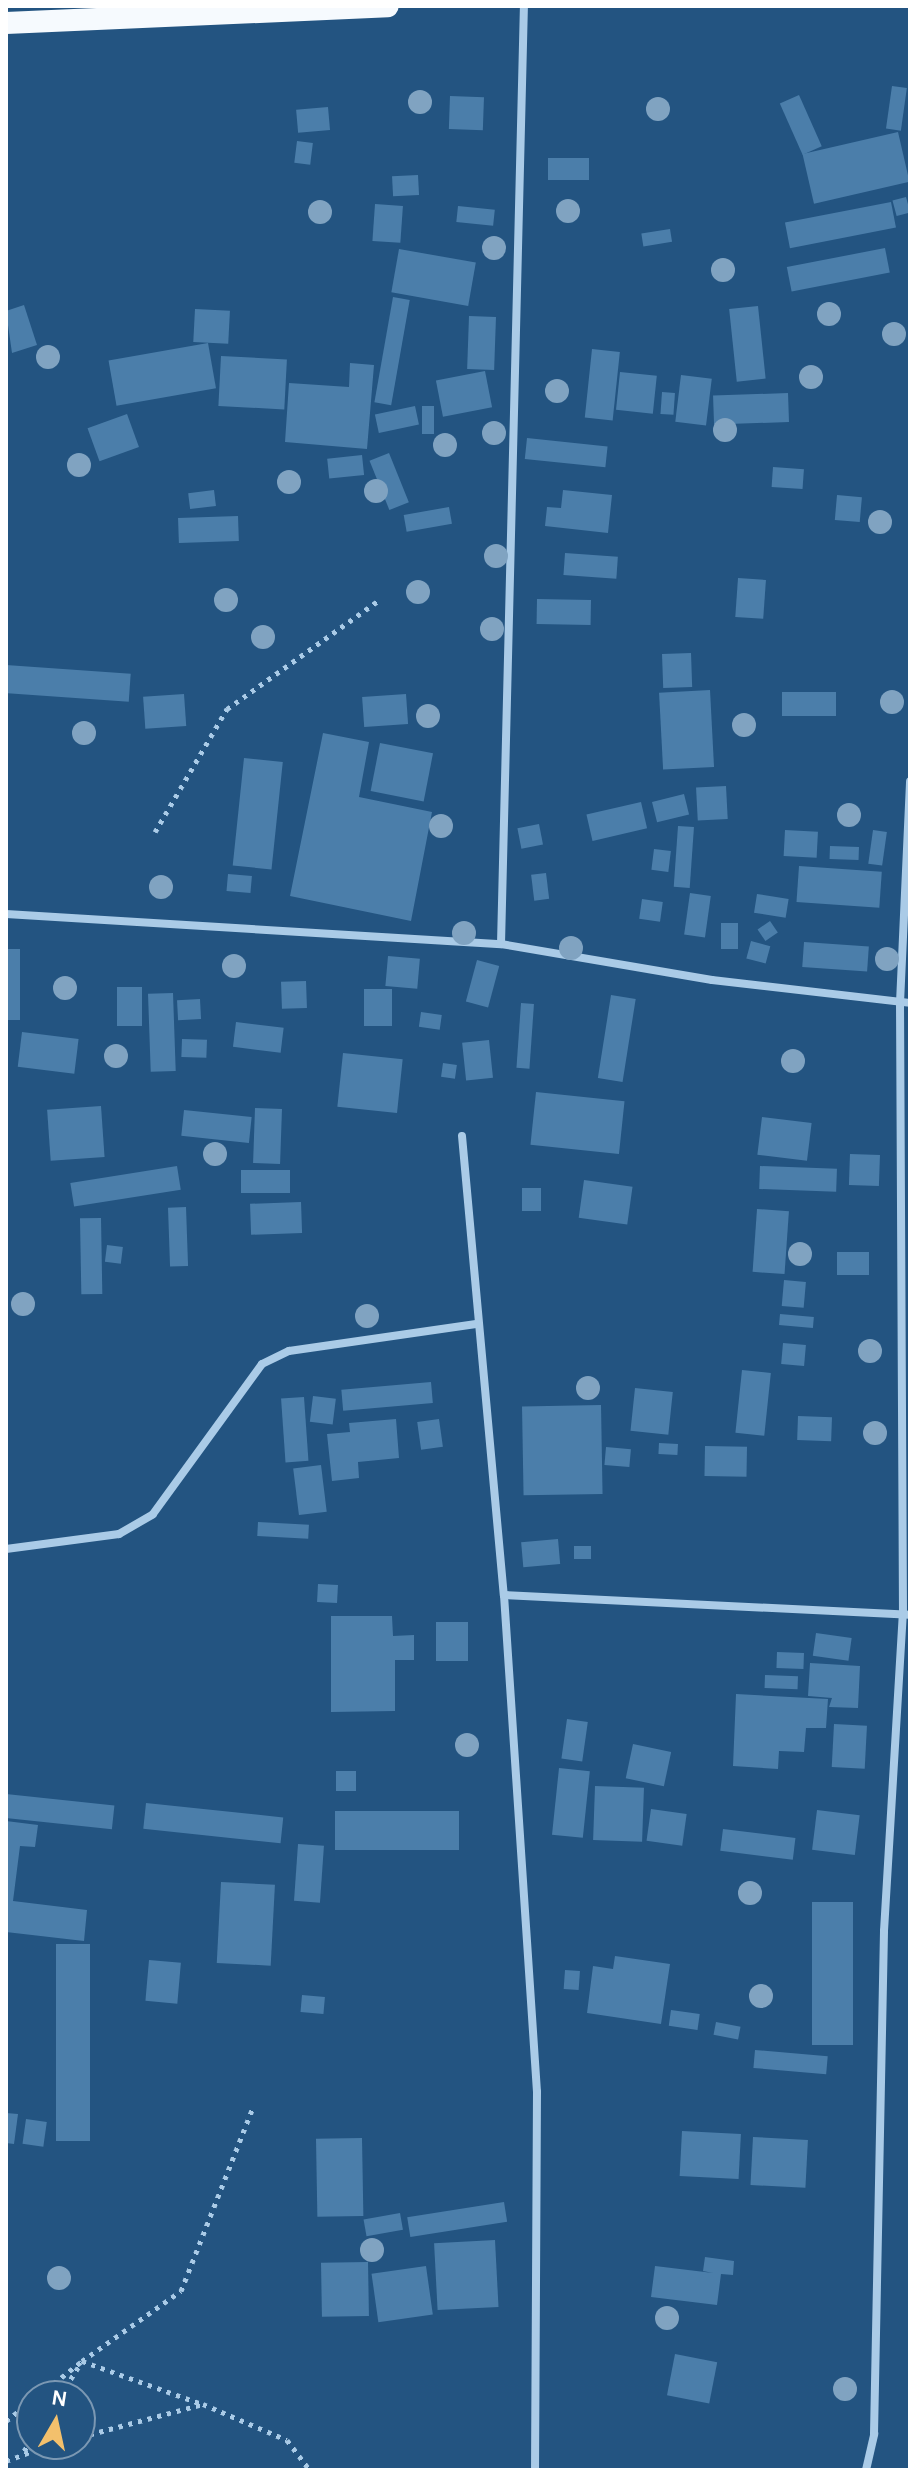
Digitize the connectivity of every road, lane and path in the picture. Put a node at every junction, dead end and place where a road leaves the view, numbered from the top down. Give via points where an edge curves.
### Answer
1 (388, 6) edge
2 (524, 6) edge
3 (6, 23) edge
4 (379, 600) dead end
5 (910, 781) edge
6 (155, 832) dead end
7 (6, 914) edge
8 (501, 944) junction
9 (905, 1003) edge
10 (462, 1136) dead end
11 (476, 1324) junction
12 (6, 1549) edge
13 (504, 1595) junction
14 (907, 1615) edge
15 (253, 2107) dead end
16 (82, 2361) junction
17 (58, 2380) edge
18 (70, 2380) edge
19 (203, 2404) junction
20 (96, 2433) edge
21 (310, 2470) edge
22 (535, 2470) edge
23 (866, 2470) edge

1 - 3 highway
2 - 8 street
4 - 6 path via 227,709
5 - 9 street
7 - 8 street
8 - 9 street
9 - 14 street
10 - 11 street
11 - 12 street via 289,1351 262,1364 153,1514 119,1534
11 - 13 street
13 - 14 street
13 - 22 street via 537,2092
14 - 23 street via 884,1931 874,2434
15 - 16 path via 181,2291
16 - 17 path
16 - 18 path
16 - 19 path
19 - 20 path
19 - 21 path via 287,2440

